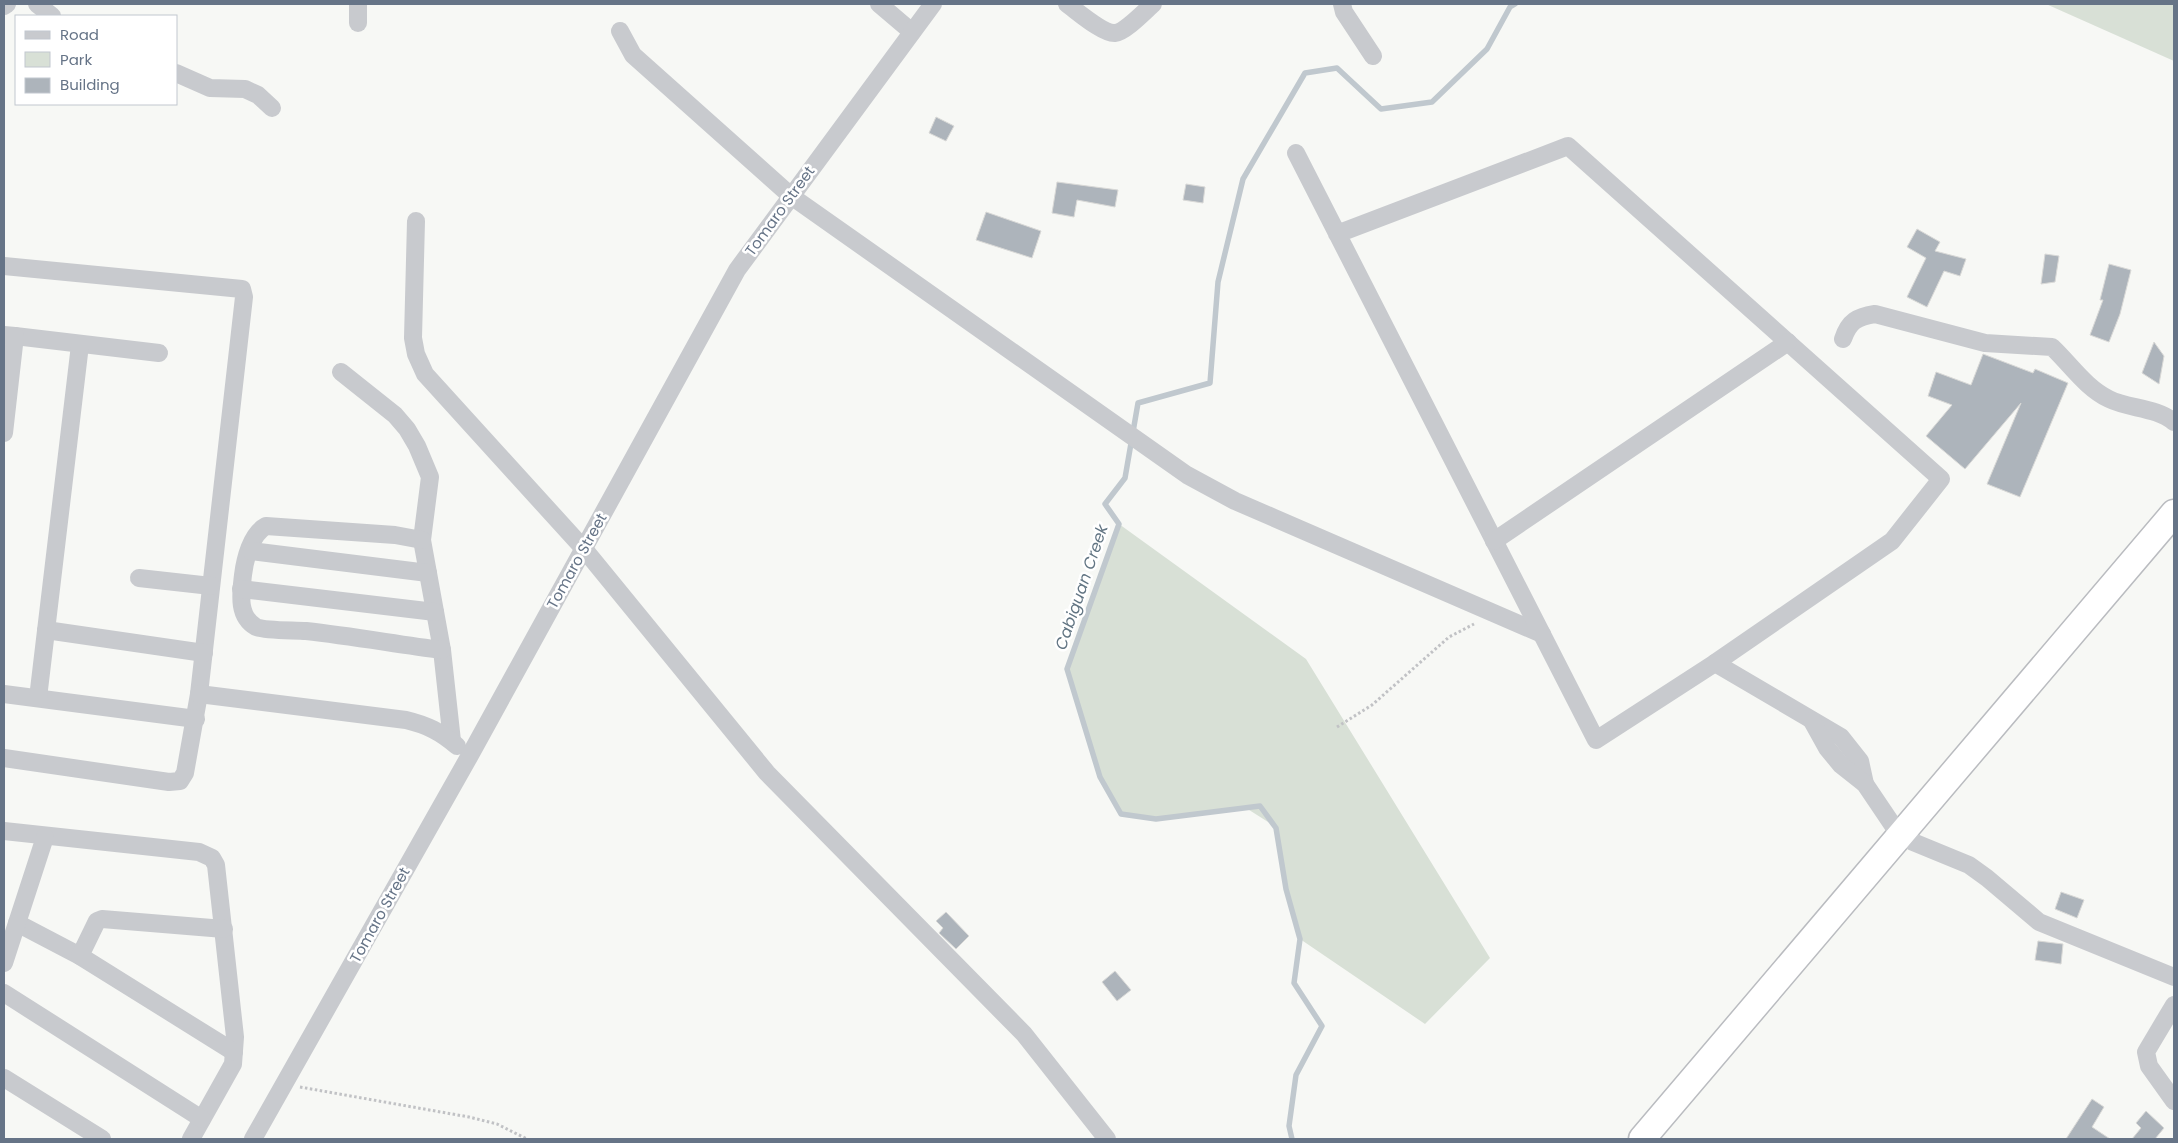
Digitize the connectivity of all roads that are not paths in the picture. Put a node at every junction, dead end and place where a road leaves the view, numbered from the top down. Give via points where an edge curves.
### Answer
1 (37, 4) edge
2 (358, 4) edge
3 (879, 4) edge
4 (933, 4) edge
5 (1068, 4) edge
6 (1153, 4) edge
7 (1342, 4) edge
8 (51, 15) edge
9 (358, 23) dead end
10 (620, 31) dead end
11 (912, 32) junction
12 (1373, 56) dead end
13 (178, 74) edge
14 (272, 108) dead end
15 (1296, 153) dead end
16 (791, 196) junction
17 (416, 221) dead end
18 (1338, 234) junction
19 (4, 266) edge
20 (10, 336) edge
21 (1843, 339) dead end
22 (1788, 342) junction
23 (80, 344) junction
24 (160, 353) dead end
25 (341, 372) dead end
26 (2174, 422) edge
27 (4, 433) edge
28 (2174, 513) edge
29 (2174, 534) edge
30 (422, 540) junction
31 (1494, 541) junction
32 (584, 549) junction
33 (250, 551) junction
34 (428, 573) junction
35 (138, 578) dead end
36 (211, 586) junction
37 (242, 589) junction
38 (435, 612) junction
39 (46, 630) junction
40 (1542, 634) junction
41 (442, 650) junction
42 (204, 653) junction
43 (1715, 663) junction
44 (4, 694) edge
45 (199, 694) junction
46 (38, 698) junction
47 (196, 719) junction
48 (452, 741) junction
49 (469, 757) junction
50 (4, 758) edge
51 (4, 831) edge
52 (44, 837) junction
53 (1907, 838) junction
54 (17, 923) junction
55 (224, 929) junction
56 (80, 956) junction
57 (4, 963) edge
58 (2174, 977) edge
59 (4, 993) edge
60 (2174, 1005) edge
61 (234, 1052) junction
62 (4, 1078) edge
63 (2174, 1101) edge
64 (202, 1119) junction
65 (102, 1139) edge
66 (191, 1139) edge
67 (253, 1139) edge
68 (1107, 1139) edge
69 (1642, 1139) edge
70 (1660, 1139) edge

1 - 8 street
2 - 9 street
3 - 11 street
4 - 11 street, Tomaro Street
5 - 6 street via 1114,33 1122,31
7 - 12 street
10 - 16 street via 634,55
11 - 16 street, Tomaro Street
13 - 14 street via 210,88 245,89 258,95
15 - 18 street
16 - 32 street, Tomaro Street via 737,270
16 - 40 street via 1187,475 1235,501
17 - 32 street via 413,338 425,374
18 - 22 street via 1568,146
18 - 31 street
19 - 36 street via 242,289 244,303
20 - 23 street
20 - 27 street
21 - 26 street via 1847,327 1858,317 1875,314 1985,343 2052,348 2092,389 2110,400 2146,409
22 - 31 street
22 - 43 street via 1941,479 1892,541
23 - 24 street
23 - 39 street
25 - 30 street via 395,415 421,455 430,477
28 - 53 highway
29 - 53 highway
30 - 33 street via 395,535 266,526 260,529
30 - 34 street
31 - 40 street
32 - 49 street, Tomaro Street
32 - 68 street via 767,773 1024,1034
33 - 34 street
33 - 37 street via 246,557
34 - 38 street
35 - 36 street
36 - 42 street
37 - 38 street
37 - 41 street via 242,608 257,627
38 - 41 street
39 - 42 street
39 - 46 street
40 - 43 street via 1596,740
41 - 48 street
42 - 45 street
43 - 53 street via 1812,721 1827,748 1864,784 1894,827
44 - 46 street
45 - 47 street
45 - 48 street via 406,720 428,725
46 - 47 street
47 - 50 street via 185,773 180,781
48 - 49 street
49 - 67 street, Tomaro Street
51 - 52 street
52 - 54 street
52 - 55 street via 206,854 216,864
53 - 58 street via 1969,865 2039,922
53 - 69 highway
53 - 70 highway
54 - 56 street
54 - 57 street
55 - 56 street via 102,919 97,921
55 - 61 street
56 - 61 street
59 - 64 street
60 - 63 street via 2146,1052 2149,1066
61 - 64 street via 231,1070
62 - 65 street
64 - 66 street

